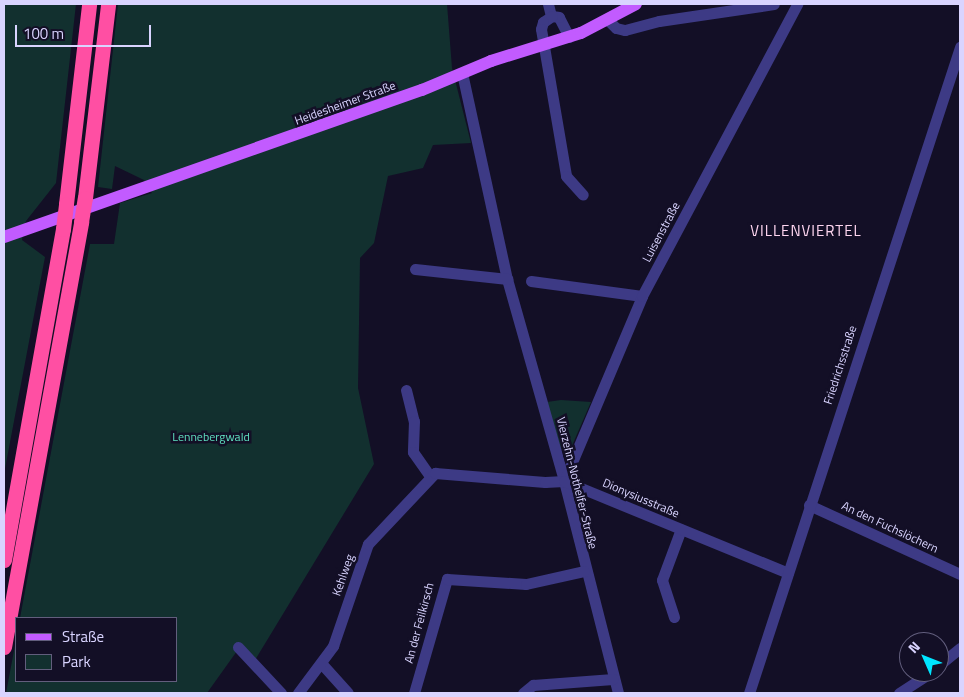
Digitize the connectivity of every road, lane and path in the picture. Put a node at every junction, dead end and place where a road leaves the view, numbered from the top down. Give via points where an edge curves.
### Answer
1 (89, 4) edge
2 (108, 4) edge
3 (548, 4) edge
4 (636, 4) edge
5 (774, 4) edge
6 (797, 4) edge
7 (550, 16) junction
8 (609, 21) junction
9 (569, 38) junction
10 (545, 45) junction
11 (960, 47) edge
12 (462, 73) junction
13 (583, 195) dead end
14 (4, 237) edge
15 (415, 269) dead end
16 (507, 279) junction
17 (531, 281) dead end
18 (642, 296) junction
19 (406, 390) dead end
20 (429, 475) junction
21 (564, 481) junction
22 (809, 505) junction
23 (681, 529) junction
24 (4, 560) edge
25 (584, 571) junction
26 (788, 573) junction
27 (960, 574) edge
28 (674, 617) dead end
29 (4, 647) edge
30 (238, 647) dead end
31 (960, 648) edge
32 (949, 657) edge
33 (321, 663) junction
34 (613, 679) junction
35 (920, 688) edge
36 (281, 693) edge
37 (298, 693) edge
38 (348, 693) edge
39 (414, 693) edge
40 (523, 693) edge
41 (618, 693) edge
42 (749, 693) edge
43 (899, 693) edge

1 - 24 highway, bridge via 63,229
2 - 29 highway, bridge via 85,198
3 - 7 street
4 - 8 main road, Heidesheimer Straße
5 - 8 street via 659,21 624,30
6 - 18 street, Luisenstraße
7 - 9 street via 562,19
7 - 10 street via 542,25
8 - 9 main road, Heidesheimer Straße
9 - 10 main road, Heidesheimer Straße
10 - 12 main road, Heidesheimer Straße
10 - 13 street via 566,176
11 - 22 street, Friedrichsstraße
12 - 14 main road, Heidesheimer Straße
12 - 16 street, Vierzehn-Nothelfer-Straße
15 - 16 street
16 - 21 street, Vierzehn-Nothelfer-Straße
17 - 18 street
18 - 21 street, Luisenstraße
19 - 20 street via 414,421 413,452
20 - 21 street
20 - 33 street, Kehlweg via 368,544 336,638
21 - 23 street, Dionysiusstraße
21 - 25 street, Vierzehn-Nothelfer-Straße
22 - 26 street, Friedrichsstraße
22 - 27 street, An den Fuchslöchern
23 - 26 street, Dionysiusstraße
23 - 28 street, Dionysiusstraße via 662,580
25 - 34 street, Vierzehn-Nothelfer-Straße
25 - 39 street, An der Feilkirsch via 526,584 447,579
26 - 42 street, Friedrichsstraße
30 - 36 street
31 - 32 street
33 - 37 street, Kehlweg
33 - 38 street
34 - 40 street via 533,685
34 - 41 street, Vierzehn-Nothelfer-Straße
35 - 43 street

